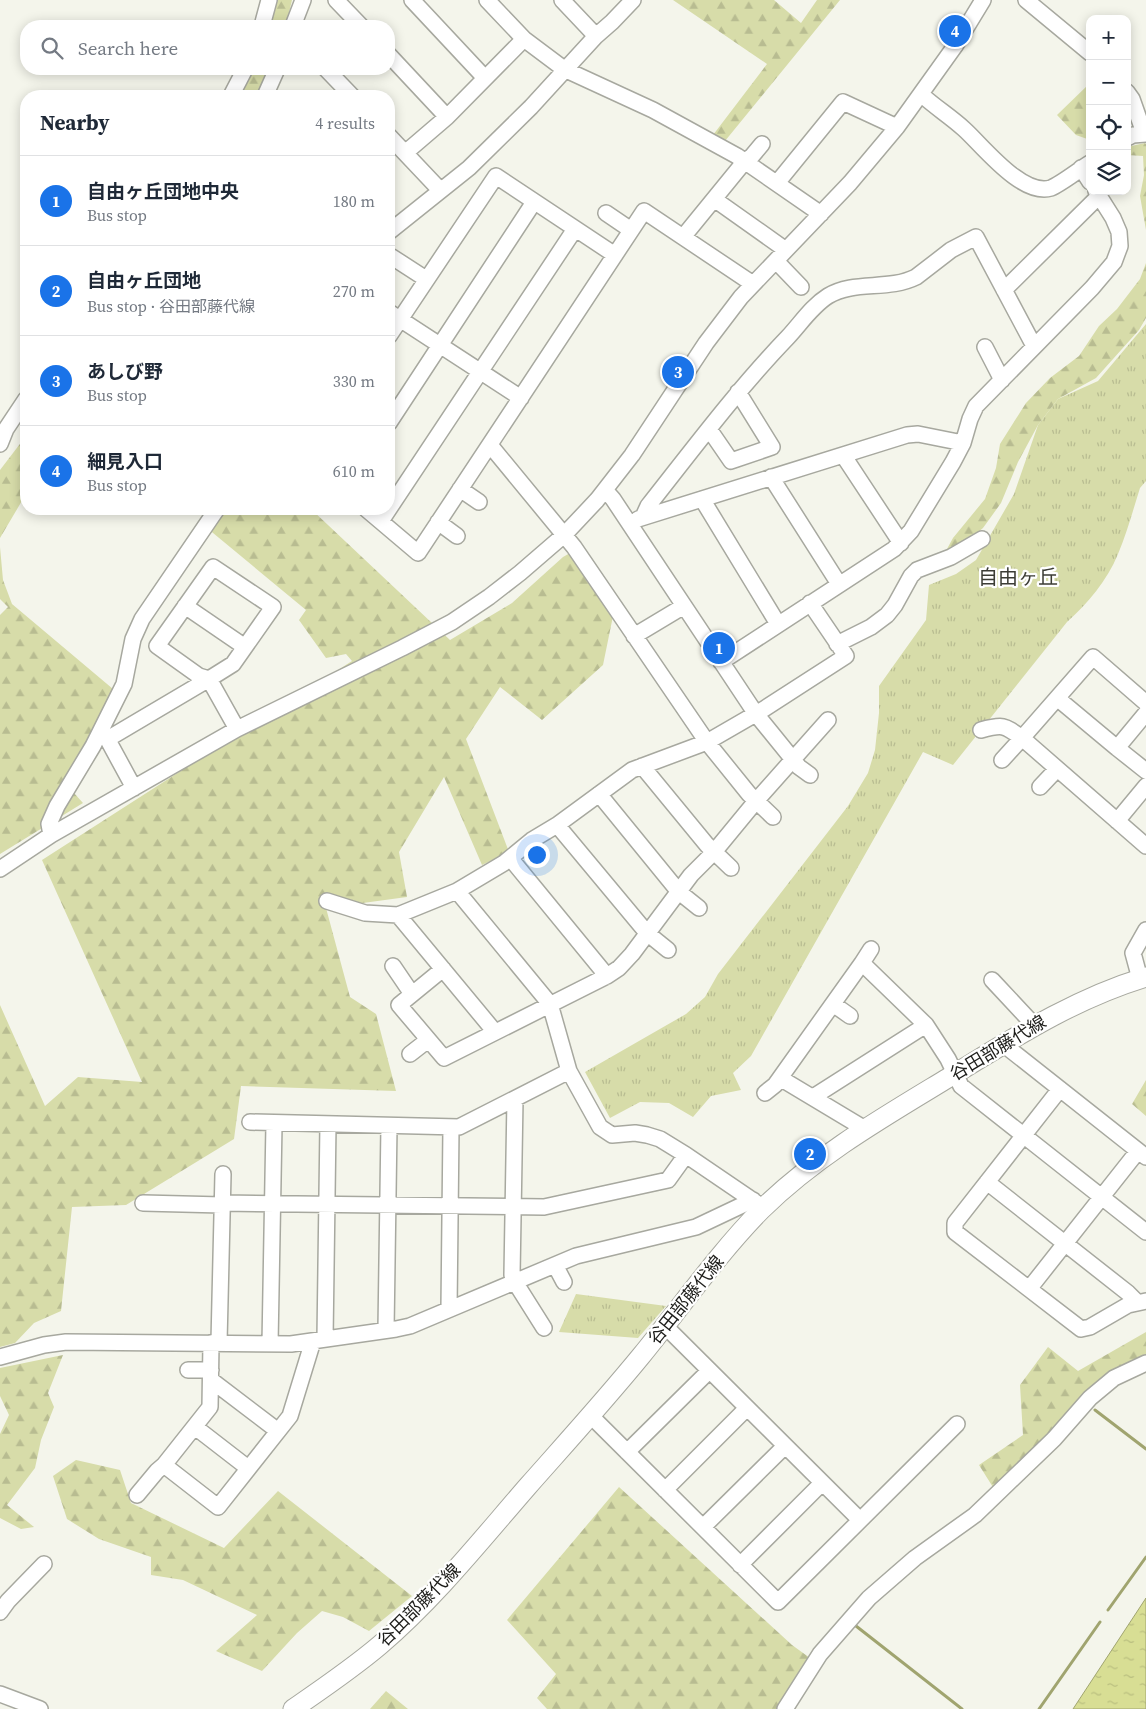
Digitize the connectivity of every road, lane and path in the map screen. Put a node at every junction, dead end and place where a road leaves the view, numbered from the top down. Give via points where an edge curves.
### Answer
1 (270, 0) edge
2 (303, 0) edge
3 (336, 0) edge
4 (412, 0) edge
5 (487, 0) edge
6 (562, 0) edge
7 (633, 0) edge
8 (983, 0) edge
9 (1026, 0) edge
10 (264, 20) edge
11 (296, 20) edge
12 (355, 20) edge
13 (596, 36) junction
14 (524, 39) junction
15 (1086, 50) edge
16 (395, 62) edge
17 (564, 69) junction
18 (243, 75) edge
19 (275, 75) edge
20 (332, 75) edge
21 (485, 78) junction
22 (234, 90) edge
23 (271, 90) edge
24 (346, 90) edge
25 (922, 95) junction
26 (1131, 98) edge
27 (447, 118) junction
28 (897, 127) junction
29 (1145, 133) edge
30 (1131, 136) edge
31 (395, 142) edge
32 (762, 144) dead end
33 (405, 153) junction
34 (745, 161) junction
35 (1085, 165) edge
36 (777, 183) junction
37 (440, 190) junction
38 (1096, 195) edge
39 (1098, 195) edge
40 (714, 199) junction
41 (534, 202) junction
42 (606, 213) dead end
43 (821, 214) junction
44 (395, 222) edge
45 (575, 228) junction
46 (632, 230) junction
47 (683, 237) junction
48 (614, 255) junction
49 (781, 256) junction
50 (395, 259) edge
51 (426, 279) junction
52 (753, 284) junction
53 (801, 286) dead end
54 (1004, 290) junction
55 (395, 315) edge
56 (395, 317) edge
57 (440, 346) junction
58 (1034, 346) junction
59 (985, 347) dead end
60 (480, 372) junction
61 (1002, 380) junction
62 (738, 392) junction
63 (520, 398) junction
64 (20, 408) edge
65 (395, 414) edge
66 (709, 429) junction
67 (962, 443) junction
68 (0, 444) edge
69 (490, 445) junction
70 (843, 456) junction
71 (772, 477) junction
72 (460, 489) junction
73 (605, 490) junction
74 (702, 499) junction
75 (395, 500) edge
76 (480, 502) dead end
77 (213, 515) edge
78 (374, 515) edge
79 (385, 515) edge
80 (636, 520) junction
81 (381, 521) junction
82 (438, 522) junction
83 (564, 535) junction
84 (457, 536) dead end
85 (982, 539) dead end
86 (901, 543) junction
87 (839, 584) junction
88 (810, 603) junction
89 (185, 606) junction
90 (684, 606) junction
91 (778, 624) junction
92 (634, 636) junction
93 (837, 644) junction
94 (245, 647) junction
95 (721, 662) junction
96 (209, 679) junction
97 (1057, 698) junction
98 (1146, 703) edge
99 (1146, 713) edge
100 (756, 714) junction
101 (828, 720) dead end
102 (237, 728) junction
103 (981, 730) dead end
104 (1022, 738) junction
105 (707, 742) junction
106 (1116, 748) junction
107 (793, 760) junction
108 (1002, 760) dead end
109 (642, 766) junction
110 (1057, 769) junction
111 (1146, 771) edge
112 (810, 775) dead end
113 (1040, 787) dead end
114 (134, 788) junction
115 (599, 794) junction
116 (1143, 796) edge
117 (756, 801) junction
118 (774, 817) dead end
119 (1116, 821) junction
120 (557, 825) junction
121 (51, 836) junction
122 (1146, 846) edge
123 (714, 852) junction
124 (511, 859) junction
125 (731, 868) dead end
126 (0, 869) edge
127 (457, 891) junction
128 (679, 892) junction
129 (327, 901) dead end
130 (699, 908) dead end
131 (398, 915) junction
132 (1146, 930) edge
133 (647, 933) junction
134 (871, 949) dead end
135 (668, 950) dead end
136 (862, 963) junction
137 (393, 966) dead end
138 (443, 969) junction
139 (607, 976) junction
140 (1143, 978) edge
141 (992, 980) dead end
142 (412, 994) junction
143 (550, 1004) junction
144 (833, 1004) junction
145 (850, 1016) dead end
146 (926, 1025) junction
147 (1034, 1025) junction
148 (495, 1032) junction
149 (428, 1040) junction
150 (1003, 1044) junction
151 (410, 1054) dead end
152 (569, 1071) junction
153 (955, 1074) junction
154 (780, 1078) junction
155 (1060, 1089) junction
156 (765, 1093) dead end
157 (813, 1097) junction
158 (515, 1099) junction
159 (250, 1122) dead end
160 (274, 1124) junction
161 (328, 1124) junction
162 (389, 1126) junction
163 (451, 1128) junction
164 (865, 1129) junction
165 (1023, 1135) junction
166 (1142, 1154) edge
167 (686, 1155) junction
168 (222, 1174) dead end
169 (987, 1182) junction
170 (1102, 1197) junction
171 (143, 1203) dead end
172 (272, 1203) junction
173 (222, 1204) junction
174 (327, 1204) junction
175 (758, 1204) junction
176 (388, 1205) junction
177 (450, 1206) junction
178 (513, 1207) junction
179 (1146, 1232) edge
180 (1065, 1244) junction
181 (555, 1265) junction
182 (514, 1282) junction
183 (564, 1282) dead end
184 (1029, 1290) junction
185 (1141, 1302) edge
186 (449, 1310) junction
187 (665, 1326) junction
188 (544, 1328) dead end
189 (386, 1330) junction
190 (319, 1340) junction
191 (215, 1342) junction
192 (270, 1344) junction
193 (0, 1357) edge
194 (1146, 1362) edge
195 (188, 1370) dead end
196 (710, 1371) junction
197 (211, 1375) junction
198 (747, 1408) junction
199 (590, 1415) junction
200 (957, 1424) dead end
201 (195, 1427) junction
202 (278, 1431) junction
203 (785, 1446) junction
204 (627, 1452) junction
205 (164, 1465) junction
206 (248, 1468) junction
207 (822, 1483) junction
208 (665, 1490) junction
209 (137, 1495) dead end
210 (860, 1520) junction
211 (703, 1527) junction
212 (44, 1564) dead end
213 (740, 1565) junction
214 (0, 1612) edge
215 (0, 1694) edge
216 (40, 1709) edge
217 (293, 1709) edge
218 (785, 1709) edge

1 - 10 street
2 - 11 street
3 - 12 street
4 - 21 street
5 - 14 street
6 - 13 street
7 - 13 street
8 - 25 street
9 - 15 street
13 - 17 street
14 - 17 street
14 - 21 street
16 - 27 street
17 - 34 street via 653,110
17 - 37 street via 499,139
18 - 22 street
19 - 23 street
20 - 24 street
21 - 27 street
25 - 28 street
25 - 35 street via 964,128 1013,177 1027,184 1050,188
26 - 29 street
27 - 33 street
28 - 36 street via 843,102
28 - 43 street
29 - 30 street
31 - 33 street
32 - 34 street
33 - 37 street
34 - 36 street
34 - 40 street
36 - 43 street
37 - 44 street
38 - 54 street
39 - 58 street via 1119,232 1118,254 1104,275
40 - 47 street
40 - 49 street
41 - 45 street
41 - 51 street via 496,176
41 - 57 street
42 - 46 street
43 - 49 street
45 - 48 street
45 - 60 street
46 - 47 street via 644,211
46 - 48 street
47 - 52 street
48 - 63 street
49 - 52 street
49 - 53 street
50 - 51 street
51 - 55 street
52 - 73 street via 706,343
54 - 58 street
54 - 62 street via 976,237 951,250 910,280 894,285 844,290 829,296 805,317
56 - 57 street
57 - 60 street
57 - 65 street
58 - 61 street
59 - 61 street
60 - 63 street
60 - 75 street
61 - 67 street via 976,406
62 - 66 street
62 - 66 street via 772,447 731,461
63 - 69 street
64 - 68 street
66 - 80 street
67 - 70 street via 912,434
67 - 86 street via 954,462
69 - 72 street
69 - 83 street
70 - 71 street
70 - 86 street
71 - 74 street
71 - 87 street
72 - 76 street
72 - 82 street
73 - 80 street
73 - 83 street
74 - 80 street
74 - 91 street
77 - 121 street via 142,619 124,684 93,746 57,806 49,824
78 - 81 street
79 - 81 street
80 - 90 street
81 - 82 street via 418,553
82 - 84 street
83 - 92 street
83 - 102 street via 505,585 452,622
85 - 93 street via 951,557 917,570 887,615
86 - 87 street
87 - 88 street
88 - 91 street
88 - 93 street
89 - 94 street
89 - 94 street via 213,567 273,607
89 - 96 street via 157,646 199,676
90 - 92 street
90 - 95 street
91 - 95 street
92 - 105 street
93 - 100 street via 846,656
94 - 96 street via 233,664
95 - 100 street
96 - 102 street
96 - 114 street via 111,736 108,742
97 - 98 street via 1093,657
97 - 104 street
97 - 106 street
99 - 106 street
100 - 105 street
100 - 107 street
101 - 107 street
102 - 114 street
103 - 104 street via 1005,726
104 - 108 street
104 - 110 street
105 - 109 street
105 - 117 street
106 - 111 street
107 - 112 street
107 - 117 street
109 - 115 street
109 - 123 street
110 - 113 street
110 - 119 street
114 - 121 street
115 - 120 street
115 - 128 street
116 - 119 street
117 - 118 street
117 - 123 street
119 - 122 street
120 - 124 street via 532,840
120 - 133 street
121 - 126 street
123 - 125 street
123 - 128 street
124 - 127 street
124 - 139 street
127 - 131 street
127 - 143 street
128 - 130 street
128 - 133 street
129 - 131 street via 365,913
131 - 138 street
132 - 140 street via 1133,953
133 - 135 street
133 - 139 street via 619,968
134 - 136 street
136 - 144 street
136 - 146 street
137 - 142 street
138 - 142 street
138 - 148 street
139 - 143 street
140 - 147 main road, 谷田部藤代線
141 - 147 street
142 - 149 street via 399,1005
143 - 148 street
143 - 152 street
144 - 145 street
144 - 154 street
146 - 153 street
146 - 157 street
147 - 150 main road, 谷田部藤代線
148 - 149 street via 444,1058
149 - 151 street
150 - 153 main road, 谷田部藤代線
150 - 155 street
152 - 158 street
152 - 167 street via 604,1131 615,1135 647,1135
153 - 164 main road, 谷田部藤代線
153 - 165 street via 961,1086
154 - 156 street
154 - 157 street
155 - 165 street
155 - 166 street
157 - 164 street
158 - 163 street
158 - 178 street
159 - 160 street
160 - 161 street
160 - 172 street
161 - 162 street
161 - 174 street
162 - 163 street
162 - 176 street
163 - 177 street
164 - 175 main road, 谷田部藤代線
165 - 169 street
165 - 170 street
166 - 170 street
167 - 175 street
167 - 178 street via 668,1180 544,1207
168 - 173 street
169 - 180 street
169 - 184 street via 954,1223 955,1232
170 - 179 street
170 - 180 street
171 - 173 street
172 - 173 street
172 - 174 street
172 - 192 street
173 - 191 street
174 - 176 street
174 - 190 street
175 - 181 street via 696,1227 576,1256
175 - 187 main road, 谷田部藤代線
176 - 177 street
176 - 189 street
177 - 178 street
177 - 186 street
178 - 182 street
180 - 184 street
180 - 185 street
181 - 182 street
181 - 183 street
182 - 186 street
182 - 188 street
184 - 185 street via 1081,1329 1128,1305
186 - 189 street via 410,1326
187 - 196 street
187 - 199 main road, 谷田部藤代線
189 - 190 street
190 - 192 street
190 - 202 street via 290,1416
191 - 192 street
191 - 193 street via 66,1342
191 - 197 street
194 - 218 street via 1114,1378 1090,1398 1048,1445 975,1515 916,1558 869,1598 820,1654
195 - 197 street
196 - 198 street
196 - 204 street
197 - 201 street via 210,1407
197 - 202 street
198 - 203 street
198 - 208 street
199 - 204 street
199 - 217 main road, 谷田部藤代線 via 415,1612 357,1664
200 - 210 street
201 - 205 street
201 - 206 street
202 - 206 street
203 - 207 street
203 - 211 street
204 - 208 street
205 - 206 street via 218,1507
205 - 209 street
207 - 210 street
207 - 213 street
208 - 211 street
210 - 213 street via 778,1602
211 - 213 street
212 - 214 street
215 - 216 street

